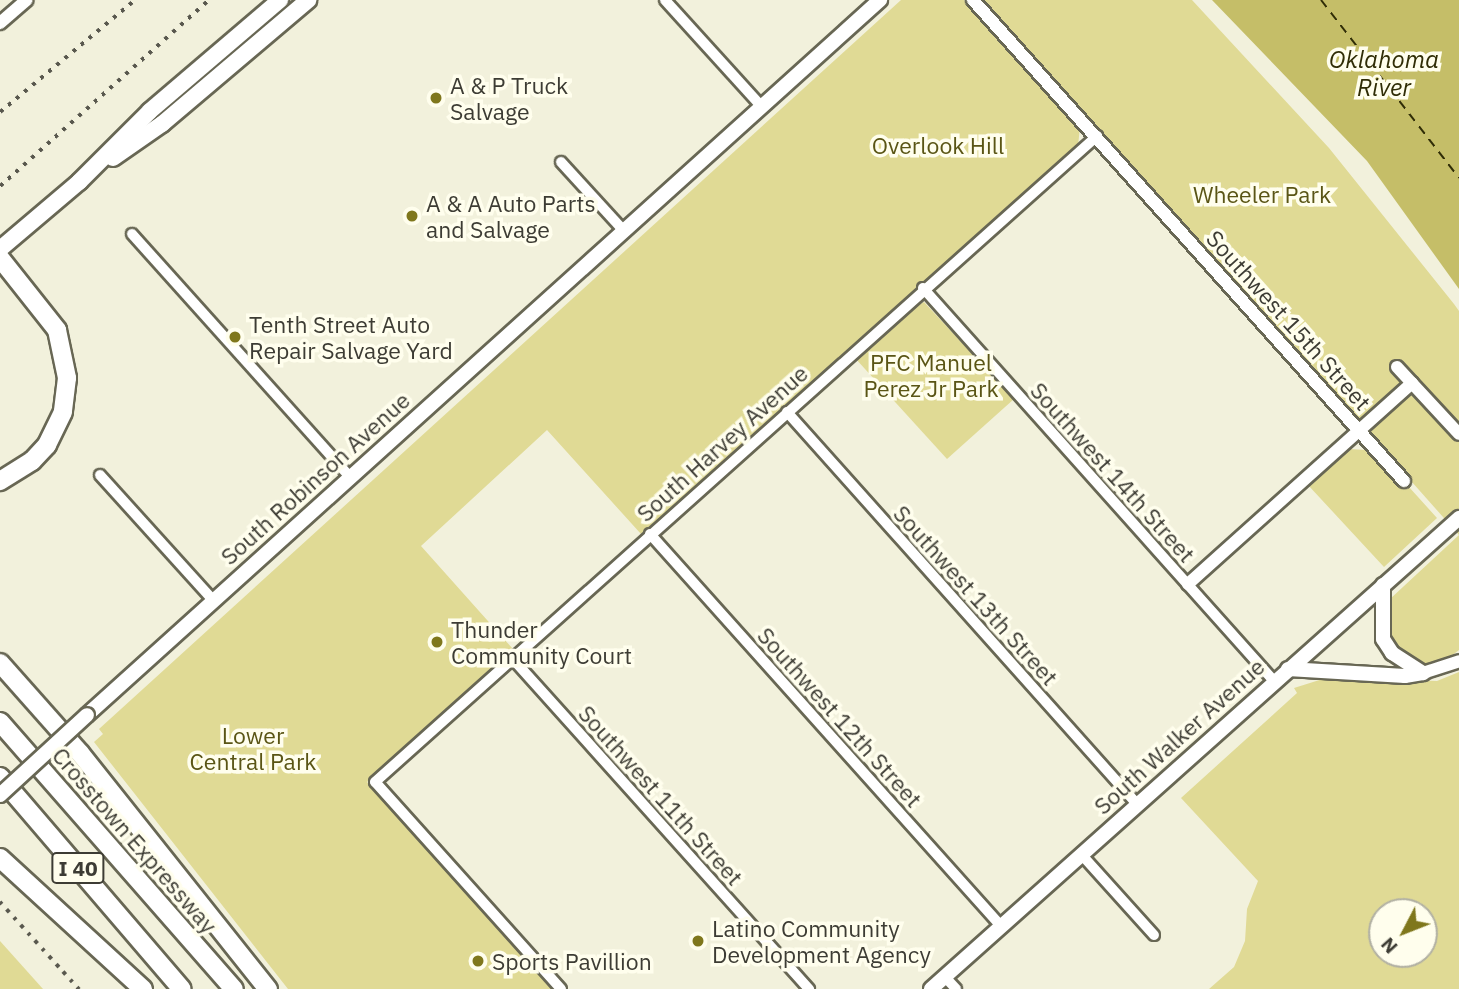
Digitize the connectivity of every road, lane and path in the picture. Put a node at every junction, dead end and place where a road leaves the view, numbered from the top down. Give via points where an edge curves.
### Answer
1 (26, 0) edge
2 (280, 0) edge
3 (308, 0) edge
4 (665, 0) edge
5 (880, 0) edge
6 (973, 0) edge
7 (0, 23) edge
8 (761, 106) junction
9 (1097, 136) junction
10 (561, 162) dead end
11 (79, 182) junction
12 (623, 230) junction
13 (132, 234) dead end
14 (0, 249) edge
15 (0, 258) edge
16 (923, 288) junction
17 (1397, 367) dead end
18 (1412, 383) junction
19 (787, 412) junction
20 (1359, 431) junction
21 (1459, 434) edge
22 (100, 475) dead end
23 (349, 477) junction
24 (0, 481) edge
25 (1404, 481) dead end
26 (1459, 518) edge
27 (650, 534) junction
28 (1188, 584) junction
29 (1383, 585) junction
30 (213, 600) junction
31 (512, 658) junction
32 (1459, 662) edge
33 (0, 663) edge
34 (1288, 669) junction
35 (1423, 673) junction
36 (1275, 681) junction
37 (0, 722) edge
38 (0, 777) edge
39 (0, 795) edge
40 (1137, 804) junction
41 (1081, 855) junction
42 (0, 858) edge
43 (1002, 926) junction
44 (1154, 935) dead end
45 (945, 977) junction
46 (144, 989) edge
47 (183, 989) edge
48 (234, 989) edge
49 (268, 989) edge
50 (561, 989) edge
51 (809, 989) edge
52 (931, 989) edge
53 (956, 989) edge

1 - 7 street
2 - 11 main road via 150,111
3 - 11 main road via 162,124
4 - 8 street
5 - 8 main road, South Robinson Avenue
6 - 9 street, Southwest 15th Street
8 - 12 main road, South Robinson Avenue
9 - 16 street, South Harvey Avenue
9 - 20 street, Southwest 15th Street
10 - 12 street
11 - 14 main road
12 - 23 main road, South Robinson Avenue
13 - 23 street
15 - 24 highway via 57,330 68,378 63,412 47,445 32,461
16 - 19 street, South Harvey Avenue
16 - 28 street, Southwest 14th Street
17 - 18 street
18 - 20 street
18 - 21 street
19 - 27 street, South Harvey Avenue
19 - 40 street, Southwest 13th Street
20 - 25 street, Southwest 15th Street
20 - 28 street
22 - 30 street
23 - 30 main road, South Robinson Avenue
26 - 29 main road, South Walker Avenue
27 - 31 street, South Harvey Avenue
27 - 43 street, Southwest 12th Street
28 - 36 street, Southwest 14th Street
29 - 34 main road, South Walker Avenue
29 - 35 main road via 1383,639 1392,653
30 - 39 main road, South Robinson Avenue, bridge
31 - 50 street, South Harvey Avenue via 375,782
31 - 51 street, Southwest 11th Street
32 - 35 street
33 - 49 highway via 80,752
34 - 35 main road via 1405,676
34 - 36 main road, South Walker Avenue
36 - 40 main road, South Walker Avenue
37 - 48 highway, Crosstown Expressway / I 40
38 - 47 highway, I 40
40 - 41 main road, South Walker Avenue
41 - 43 main road, South Walker Avenue
41 - 44 street
42 - 46 highway
43 - 45 main road, South Walker Avenue
45 - 52 main road, South Walker Avenue
45 - 53 street

